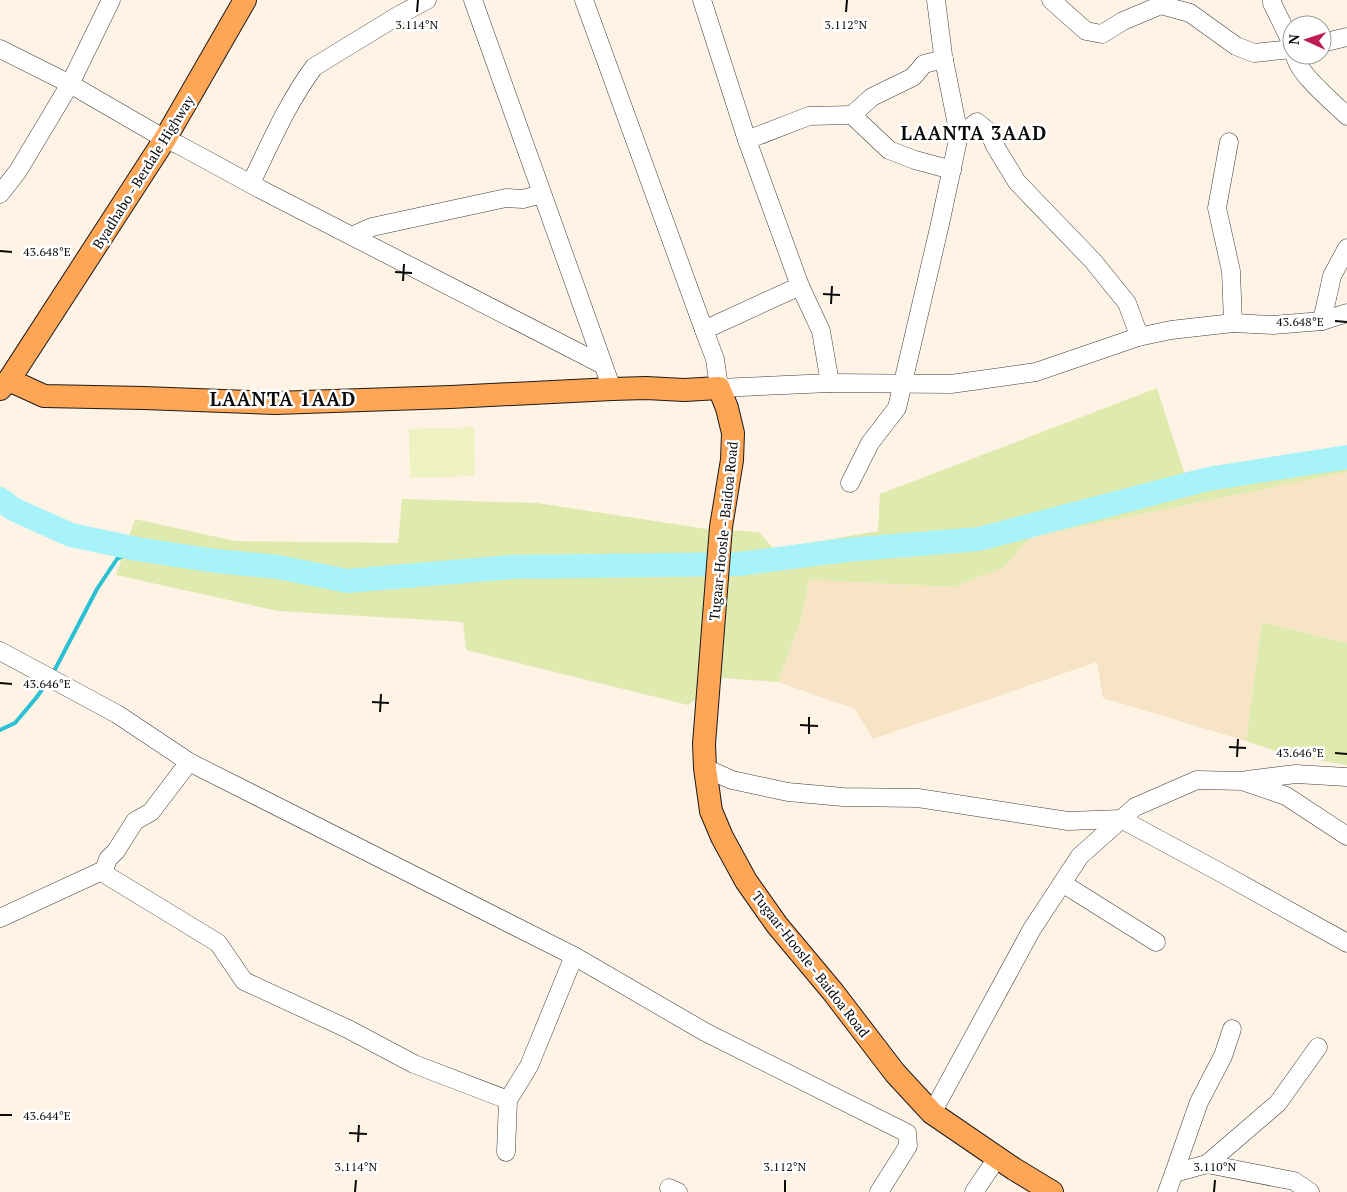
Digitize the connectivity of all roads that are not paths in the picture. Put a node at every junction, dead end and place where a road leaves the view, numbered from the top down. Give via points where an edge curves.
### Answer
1 (111, 0) edge
2 (245, 0) edge
3 (427, 0) edge
4 (473, 0) edge
5 (584, 0) edge
6 (702, 0) edge
7 (936, 0) edge
8 (1051, 0) edge
9 (1272, 0) edge
10 (1159, 2) edge
11 (1282, 24) edge
12 (1347, 37) edge
13 (1332, 40) edge
14 (0, 49) edge
15 (1282, 50) edge
16 (944, 59) junction
17 (1299, 65) edge
18 (70, 84) junction
19 (852, 115) junction
20 (1347, 116) edge
21 (959, 135) junction
22 (166, 139) junction
23 (747, 140) junction
24 (1230, 142) dead end
25 (952, 170) junction
26 (251, 184) junction
27 (0, 194) edge
28 (542, 194) junction
29 (352, 236) junction
30 (1347, 248) edge
31 (800, 286) junction
32 (1347, 313) edge
33 (1322, 320) junction
34 (1233, 323) junction
35 (704, 330) junction
36 (1138, 337) junction
37 (604, 365) junction
38 (3, 381) edge
39 (830, 383) junction
40 (903, 384) junction
41 (720, 388) junction
42 (612, 389) junction
43 (850, 482) dead end
44 (0, 651) edge
45 (189, 762) junction
46 (705, 768) junction
47 (1347, 777) edge
48 (1242, 781) junction
49 (1121, 820) junction
50 (1347, 836) edge
51 (104, 870) junction
52 (1062, 883) junction
53 (0, 918) edge
54 (1156, 942) dead end
55 (1347, 943) edge
56 (574, 956) junction
57 (1232, 1029) dead end
58 (1318, 1047) dead end
59 (508, 1100) junction
60 (932, 1113) junction
61 (506, 1152) dead end
62 (997, 1158) junction
63 (1208, 1164) junction
64 (1174, 1173) junction
65 (879, 1192) edge
66 (974, 1192) edge
67 (1052, 1192) edge
68 (1167, 1192) edge
69 (1310, 1192) edge

1 - 18 street
2 - 22 main road, Byadhabo - Berdale Highway
3 - 26 street via 314,67 282,121
4 - 28 street
5 - 35 street
6 - 23 street
7 - 16 street
8 - 10 street via 1086,32 1102,34
9 - 11 street
10 - 15 street via 1190,13 1236,46 1254,53
12 - 13 street
14 - 18 street
16 - 19 street via 924,64 913,77 872,97
16 - 21 street
17 - 20 street
18 - 22 street
18 - 27 street via 18,171
19 - 23 street via 809,116
19 - 25 street via 889,150
21 - 25 street
21 - 36 street via 976,122 989,132 1017,182 1093,261 1126,303
22 - 26 street
22 - 38 main road, Byadhabo - Berdale Highway
23 - 31 street
24 - 34 street via 1217,208 1231,271
25 - 40 street
26 - 29 street
28 - 29 street via 523,199 506,198 372,226
28 - 37 street
29 - 37 street
30 - 33 street via 1332,276
31 - 35 street
31 - 39 street via 821,331
32 - 33 street
33 - 34 street via 1273,325
34 - 36 street
35 - 41 street
36 - 40 street via 1036,372 951,384
37 - 42 street
38 - 42 main road via 44,396 275,403
39 - 40 street
39 - 41 street
40 - 43 street via 897,408 870,443
41 - 42 main road
41 - 46 main road, Tugaar-Hoosle - Baidoa Road via 733,433 732,460 721,527 704,744
44 - 45 street via 117,714
45 - 51 street via 151,812 135,821 108,859
45 - 56 street
46 - 49 street via 732,780 788,792 918,798 1068,821
46 - 60 main road, Tugaar-Hoosle - Baidoa Road via 711,811 746,881 895,1073
47 - 48 street via 1296,774
48 - 49 street via 1197,780 1135,807
48 - 50 street via 1286,796
49 - 52 street via 1080,856
49 - 55 street
51 - 53 street
51 - 59 street via 108,876 218,943 244,981 414,1064
52 - 54 street
52 - 60 street via 1032,928
56 - 59 street via 529,1066
56 - 65 street via 705,1032 907,1133 908,1146
57 - 64 street via 1223,1056 1199,1102
58 - 63 street via 1278,1103
59 - 61 street
60 - 62 main road, Tugaar-Hoosle - Baidoa Road
62 - 66 street
62 - 67 main road, Tugaar-Hoosle - Baidoa Road
63 - 64 street
63 - 69 street via 1294,1180
64 - 68 street

